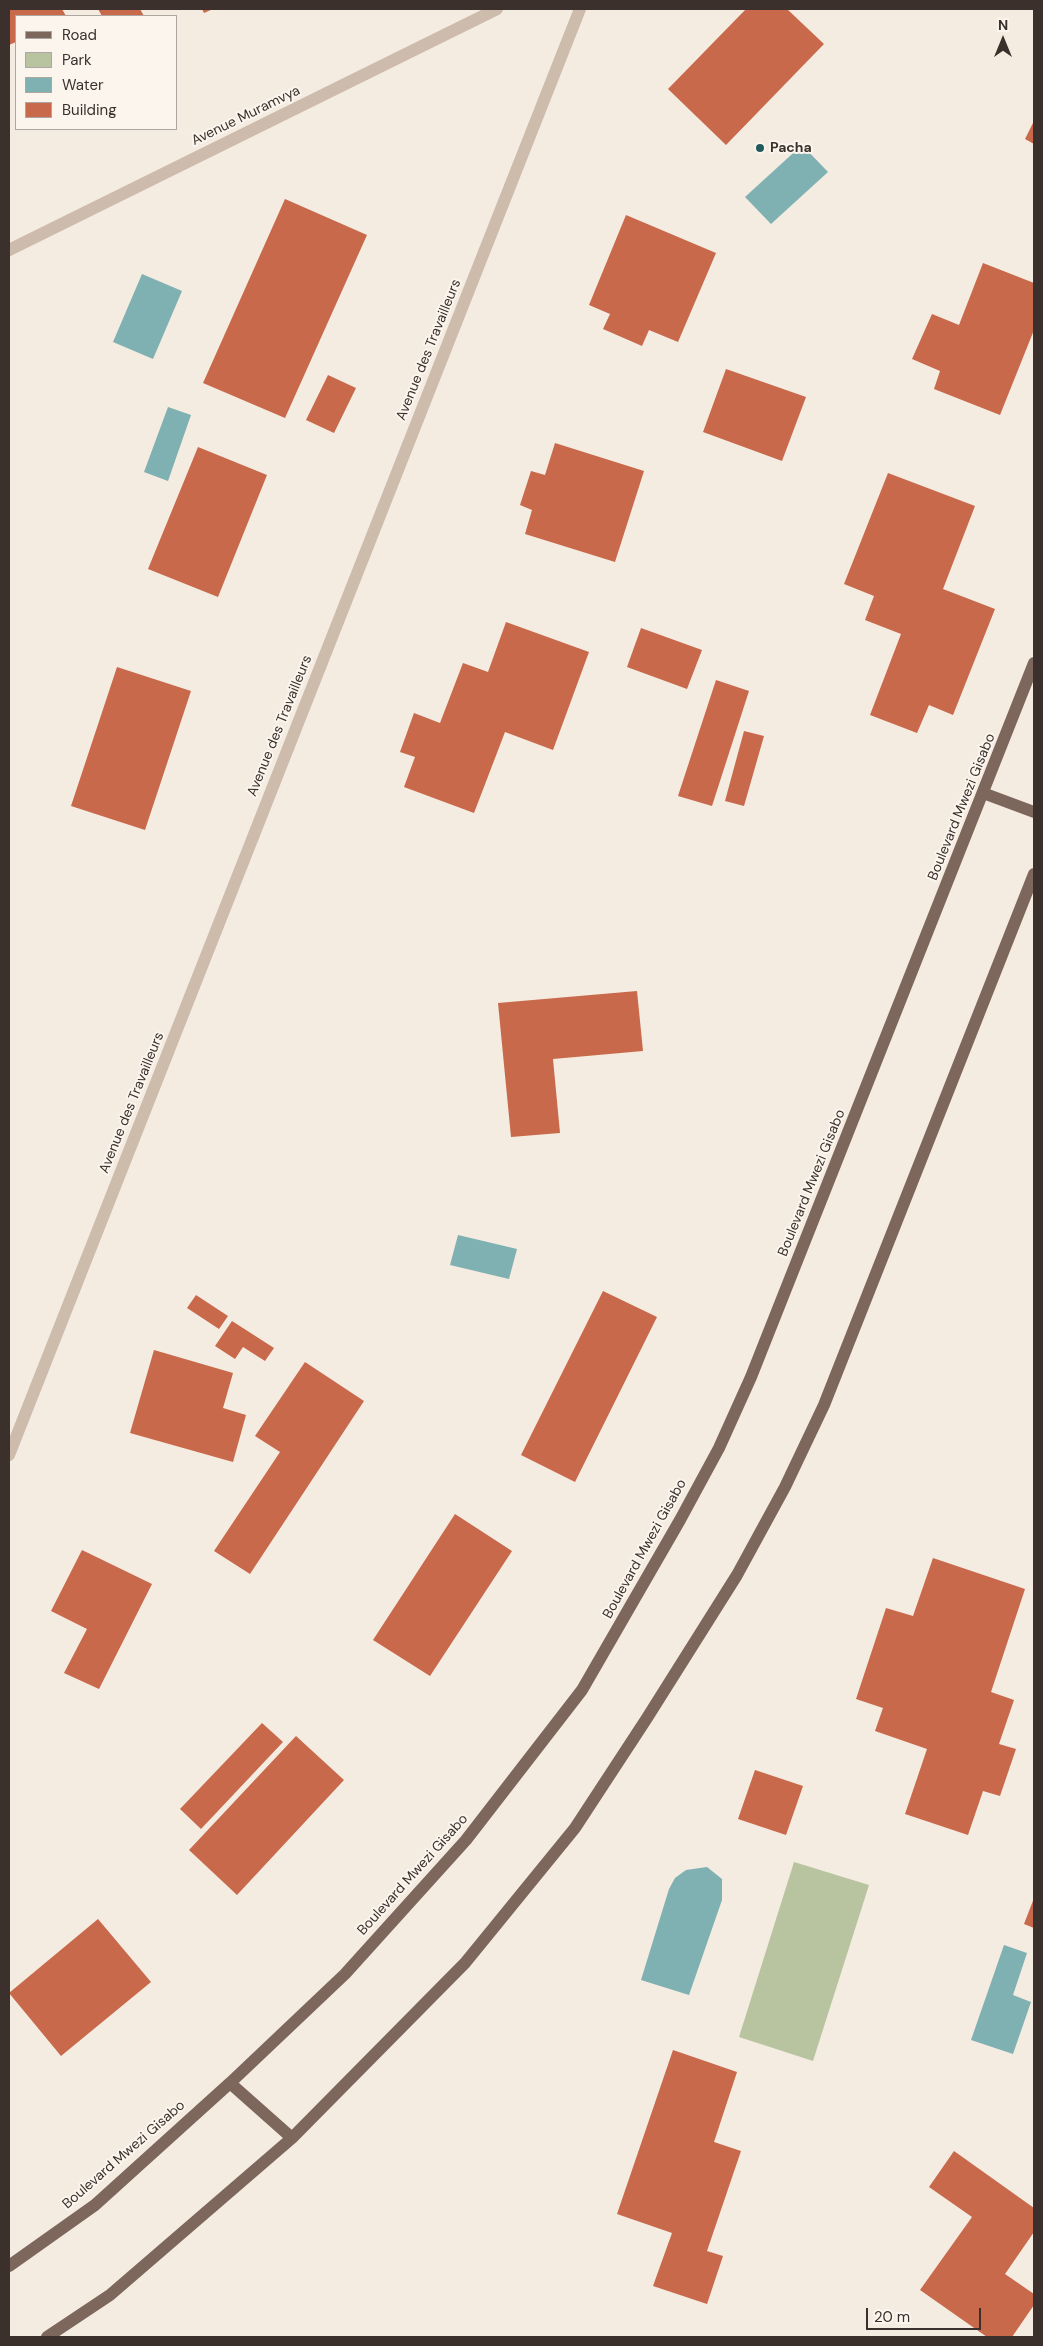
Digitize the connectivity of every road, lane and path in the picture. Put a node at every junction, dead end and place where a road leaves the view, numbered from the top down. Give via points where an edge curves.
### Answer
1 (497, 9) edge
2 (580, 9) edge
3 (9, 250) edge
4 (1034, 664) edge
5 (983, 793) junction
6 (1034, 812) edge
7 (1034, 874) edge
8 (9, 1455) edge
9 (230, 2083) junction
10 (292, 2138) junction
11 (9, 2266) edge
12 (47, 2337) edge

1 - 3 street, Avenue Muramvya
2 - 8 street, Avenue des Travailleurs
4 - 5 main road, Boulevard Mwezi Gisabo
5 - 6 main road
5 - 9 main road, Boulevard Mwezi Gisabo via 751,1377 719,1448 582,1690 466,1840 346,1974
7 - 10 main road via 824,1405 785,1487 737,1575 575,1828 465,1963
9 - 10 main road
9 - 11 main road, Boulevard Mwezi Gisabo via 94,2205
10 - 12 main road via 110,2295

